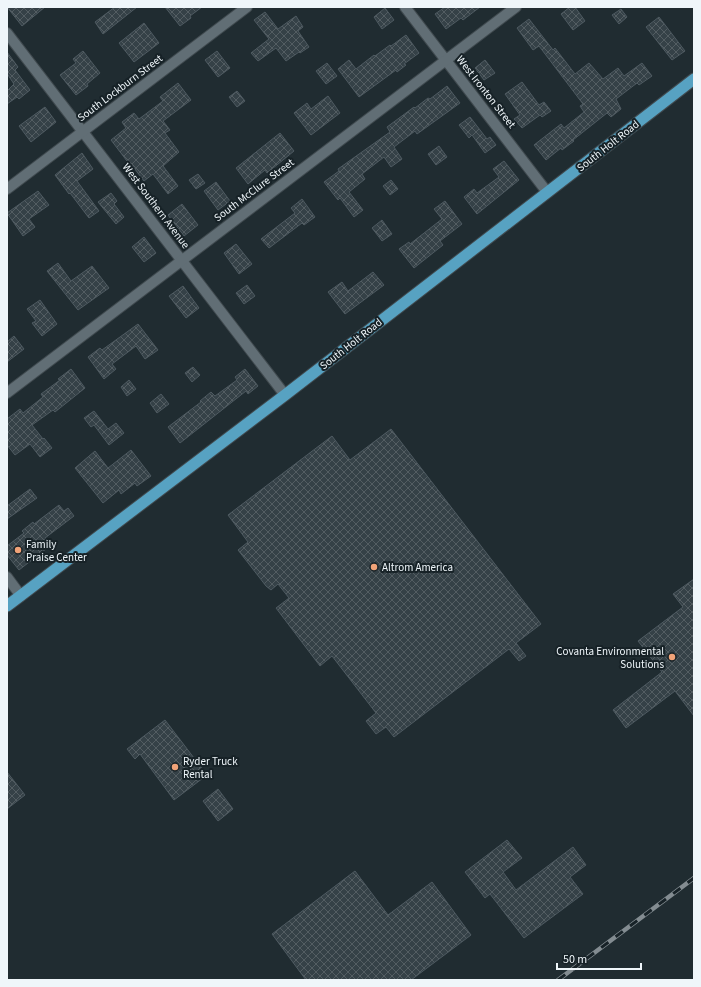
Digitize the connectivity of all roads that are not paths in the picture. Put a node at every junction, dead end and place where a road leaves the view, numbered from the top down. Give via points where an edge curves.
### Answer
1 (248, 7) edge
2 (405, 7) edge
3 (516, 7) edge
4 (7, 32) edge
5 (446, 60) junction
6 (694, 79) edge
7 (83, 131) junction
8 (7, 189) edge
9 (548, 192) junction
10 (182, 260) junction
11 (7, 394) edge
12 (284, 395) junction
13 (7, 577) edge
14 (21, 596) junction
15 (7, 606) edge

1 - 7 street, South Lockburn Street
2 - 5 street, West Ironton Street
3 - 5 street, South McClure Street
4 - 7 street, West Southern Avenue
5 - 9 street, West Ironton Street
5 - 10 street, South McClure Street
6 - 9 main road, South Holt Road
7 - 8 street, South Lockburn Street
7 - 10 street, West Southern Avenue
9 - 12 main road, South Holt Road
10 - 11 street, South McClure Street
10 - 12 street, West Southern Avenue
12 - 14 main road, South Holt Road
13 - 14 street
14 - 15 main road, South Holt Road

